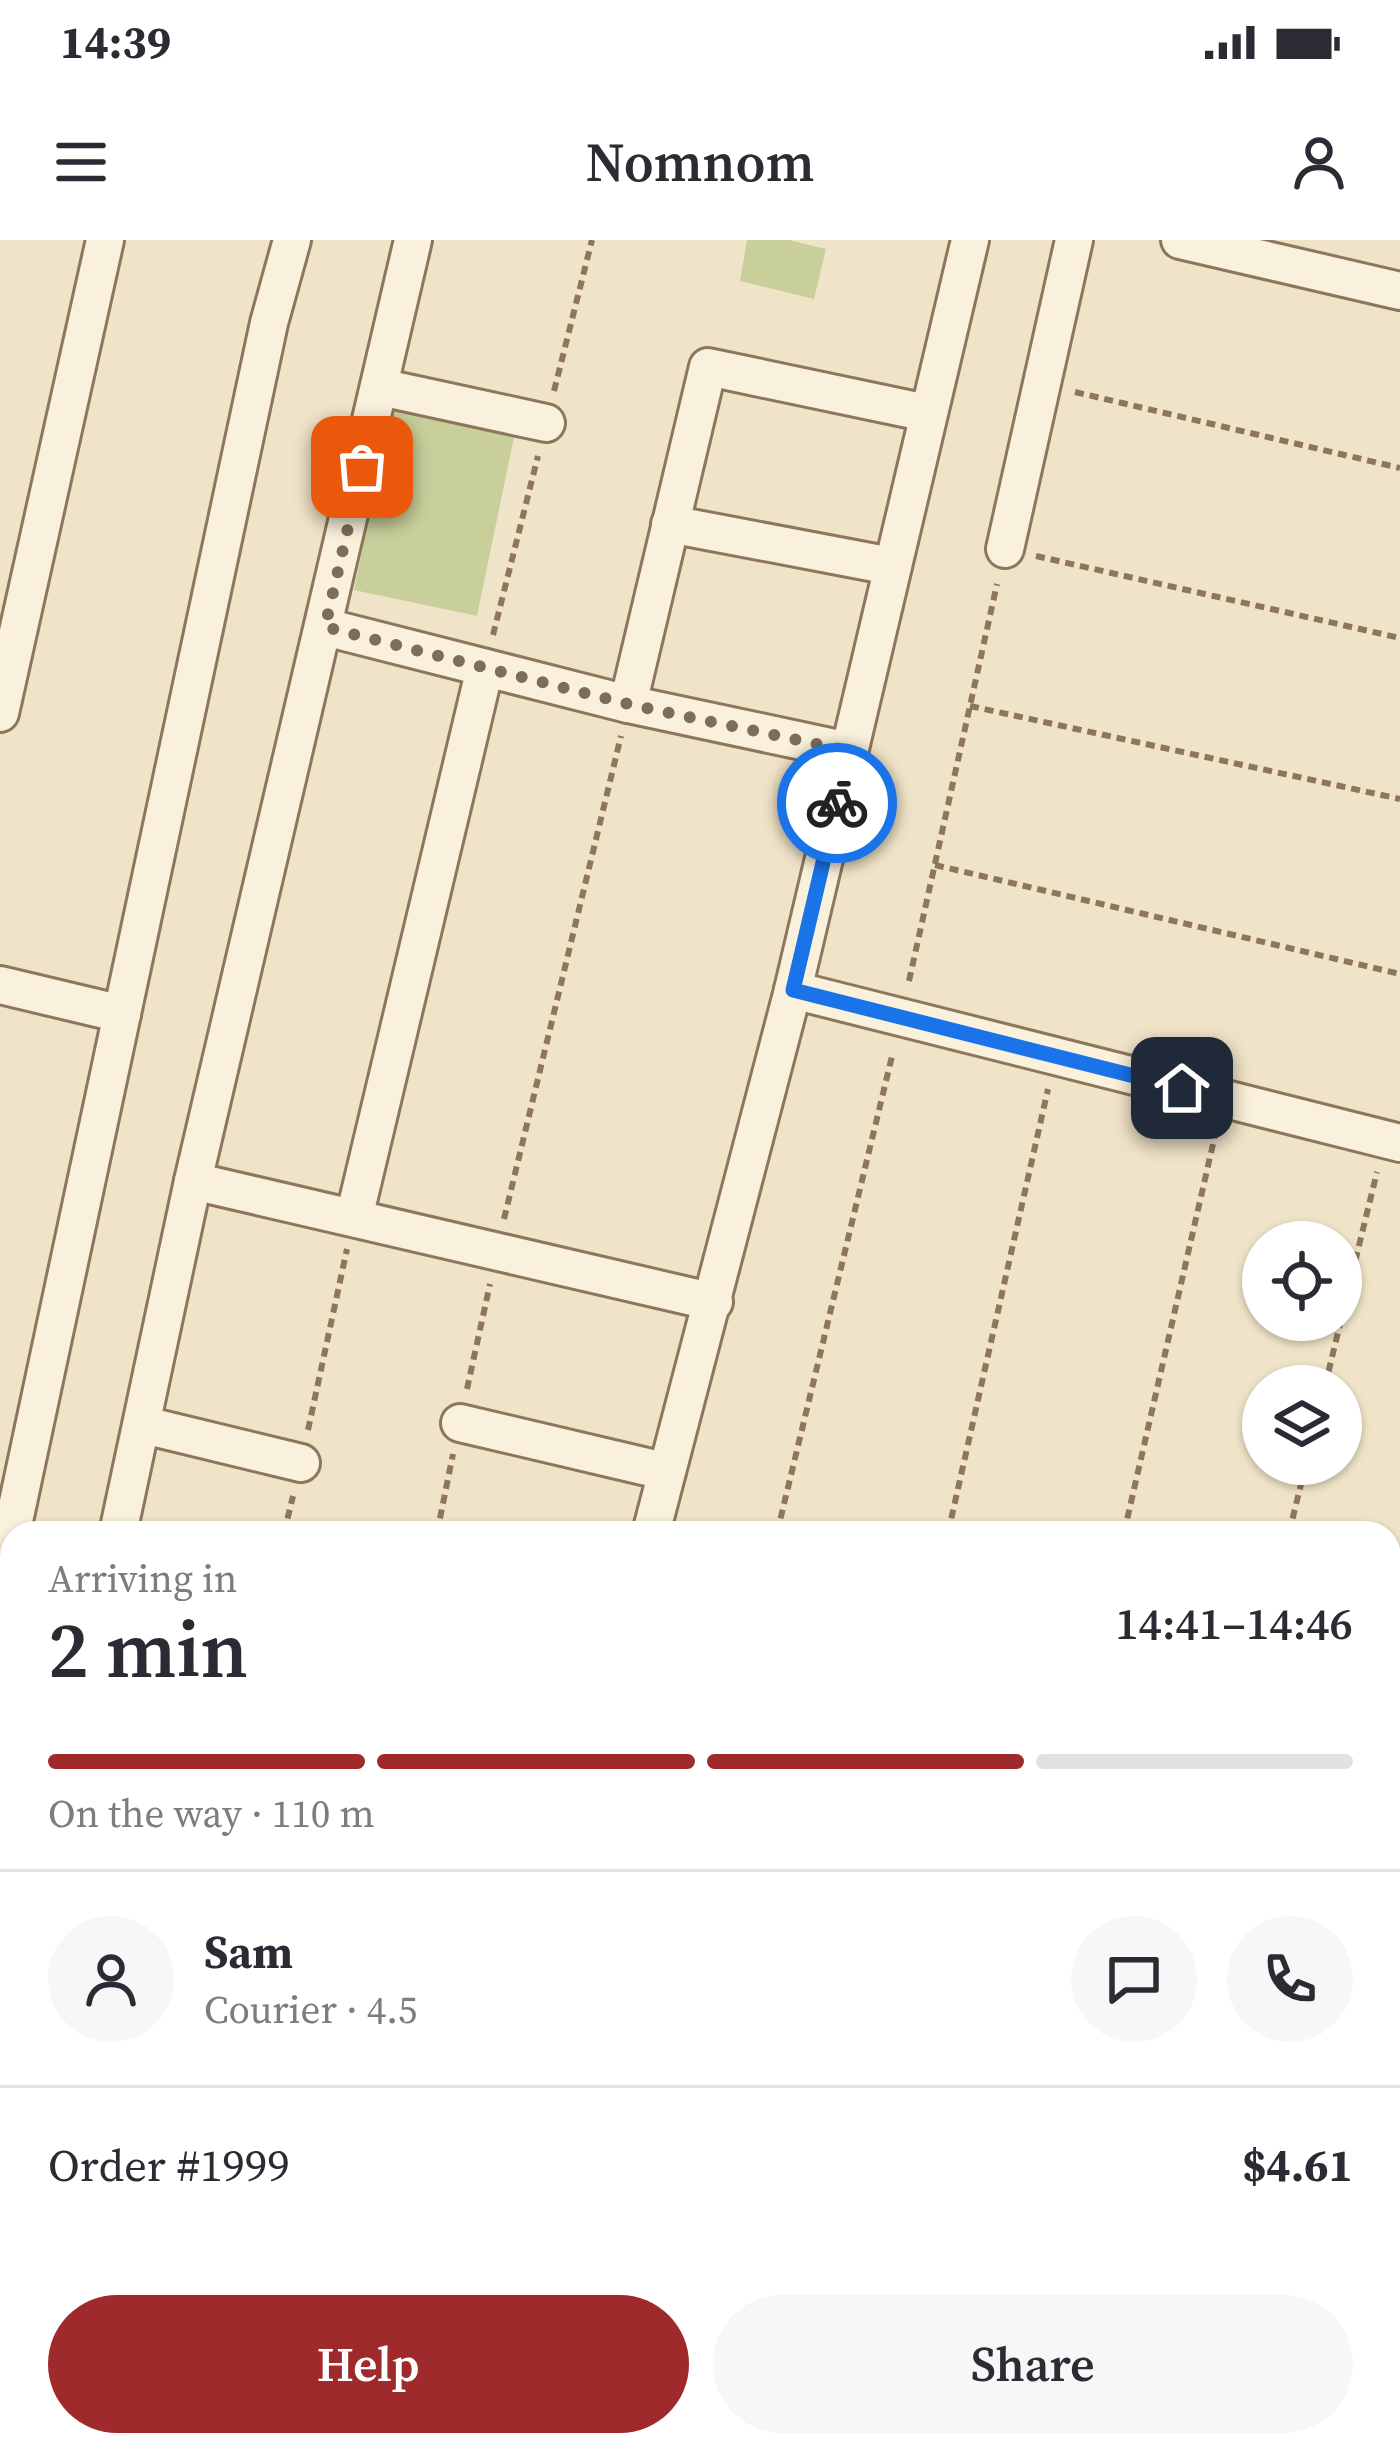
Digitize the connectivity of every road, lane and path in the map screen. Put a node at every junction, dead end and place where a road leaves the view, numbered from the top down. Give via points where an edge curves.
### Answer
1 (105, 240) edge
2 (292, 240) edge
3 (413, 240) edge
4 (970, 240) edge
5 (1074, 240) edge
6 (1180, 240) edge
7 (1400, 291) edge
8 (1042, 384) junction
9 (380, 387) junction
10 (927, 412) junction
11 (546, 422) dead end
12 (1400, 468) edge
13 (670, 524) junction
14 (1005, 549) junction
15 (891, 566) junction
16 (325, 627) junction
17 (1400, 638) edge
18 (484, 668) junction
19 (628, 704) junction
20 (970, 706) junction
21 (0, 713) edge
22 (849, 751) junction
23 (1400, 799) edge
24 (935, 865) junction
25 (1400, 974) edge
26 (0, 985) edge
27 (793, 990) junction
28 (122, 1014) junction
29 (901, 1017) junction
30 (1056, 1056) junction
31 (1223, 1099) junction
32 (1393, 1141) edge
33 (193, 1180) junction
34 (354, 1218) junction
35 (1362, 1248) edge
36 (496, 1252) junction
37 (714, 1302) junction
38 (460, 1423) junction
39 (144, 1425) junction
40 (302, 1463) junction
41 (664, 1472) junction
42 (1301, 1485) edge
43 (14, 1521) edge
44 (121, 1521) edge
45 (287, 1521) edge
46 (440, 1521) edge
47 (654, 1521) edge
48 (780, 1521) edge
49 (951, 1521) edge
50 (1127, 1521) edge
51 (1292, 1521) edge

1 - 21 street
2 - 28 street
3 - 9 street
4 - 10 street
5 - 8 street
6 - 7 street
8 - 12 path
8 - 14 street
9 - 11 street
9 - 16 street
10 - 13 street via 708,367
10 - 15 street
13 - 15 street
13 - 19 street
14 - 17 path
14 - 20 path
15 - 22 street
16 - 18 street
16 - 33 street
18 - 19 street
18 - 34 street
19 - 22 street
19 - 36 path
20 - 23 path
20 - 24 path
22 - 27 street
24 - 25 path
24 - 29 path
26 - 28 street
27 - 29 street
27 - 37 street
28 - 43 street
29 - 30 street
29 - 48 path
30 - 31 street
30 - 49 path
31 - 32 street
31 - 50 path
32 - 35 path
33 - 34 street
33 - 39 street
34 - 36 street
34 - 40 path
36 - 37 street
36 - 38 path
37 - 41 street
38 - 41 street
38 - 46 path
39 - 40 street
39 - 44 street
40 - 45 path
41 - 47 street
42 - 51 path

